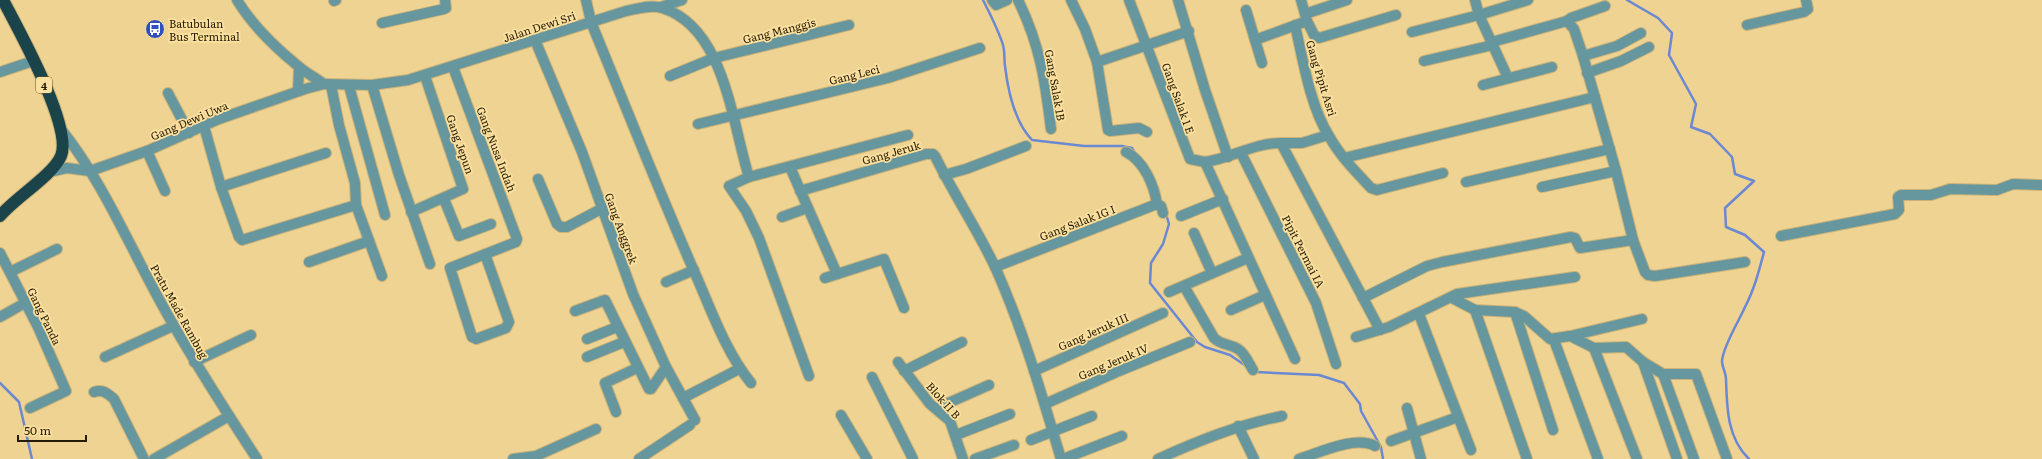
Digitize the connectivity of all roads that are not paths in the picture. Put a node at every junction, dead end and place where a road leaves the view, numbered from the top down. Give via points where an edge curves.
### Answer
1 (3, 0) edge
2 (237, 0) edge
3 (445, 0) edge
4 (586, 0) edge
5 (682, 0) edge
6 (992, 0) edge
7 (1007, 0) edge
8 (1018, 0) edge
9 (1071, 0) edge
10 (1129, 0) edge
11 (1178, 0) edge
12 (1301, 0) edge
13 (1347, 0) edge
14 (1475, 0) edge
15 (1528, 0) edge
16 (1806, 0) edge
17 (1605, 6) dead end
18 (661, 7) junction
19 (1246, 10) dead end
20 (1396, 15) dead end
21 (1480, 15) junction
22 (1306, 18) junction
23 (1567, 21) junction
24 (591, 22) junction
25 (382, 23) dead end
26 (849, 25) dead end
27 (1295, 26) junction
28 (1747, 26) dead end
29 (1188, 31) junction
30 (1412, 32) dead end
31 (1640, 34) dead end
32 (535, 40) junction
33 (1255, 40) junction
34 (1492, 44) junction
35 (1147, 45) junction
36 (1649, 47) dead end
37 (980, 48) dead end
38 (1583, 56) junction
39 (714, 58) junction
40 (33, 61) junction
41 (1424, 61) dead end
42 (1097, 62) junction
43 (1262, 63) dead end
44 (299, 67) junction
45 (453, 67) junction
46 (1552, 67) dead end
47 (0, 71) edge
48 (1587, 73) junction
49 (425, 76) junction
50 (670, 76) dead end
51 (1508, 78) junction
52 (327, 85) junction
53 (372, 85) junction
54 (1483, 85) dead end
55 (349, 86) junction
56 (298, 91) junction
57 (168, 93) dead end
58 (1595, 97) junction
59 (732, 114) junction
60 (698, 124) dead end
61 (204, 126) junction
62 (60, 128) junction
63 (1051, 129) dead end
64 (1147, 132) dead end
65 (189, 133) junction
66 (908, 135) dead end
67 (1328, 135) junction
68 (1281, 143) junction
69 (1026, 146) dead end
70 (1610, 149) junction
71 (147, 151) junction
72 (1126, 152) dead end
73 (326, 153) dead end
74 (1241, 153) junction
75 (1228, 157) junction
76 (1344, 158) junction
77 (1205, 162) junction
78 (790, 167) junction
79 (90, 171) junction
80 (1616, 171) junction
81 (50, 172) junction
82 (1443, 173) dead end
83 (944, 175) junction
84 (749, 177) junction
85 (538, 179) dead end
86 (1466, 182) dead end
87 (2042, 185) edge
88 (221, 187) junction
89 (1542, 187) dead end
90 (165, 191) dead end
91 (800, 191) junction
92 (444, 199) junction
93 (1222, 199) junction
94 (1157, 204) junction
95 (356, 205) junction
96 (603, 208) junction
97 (807, 208) junction
98 (411, 212) junction
99 (1163, 213) dead end
100 (385, 215) dead end
101 (0, 216) edge
102 (1181, 216) dead end
103 (782, 217) dead end
104 (491, 224) dead end
105 (1194, 233) dead end
106 (1781, 236) dead end
107 (1633, 240) junction
108 (368, 241) junction
109 (57, 249) dead end
110 (0, 253) edge
111 (485, 254) junction
112 (1248, 258) junction
113 (309, 262) dead end
114 (1745, 262) dead end
115 (430, 264) dead end
116 (995, 267) junction
117 (694, 270) junction
118 (10, 272) junction
119 (1212, 273) junction
120 (837, 274) junction
121 (382, 276) dead end
122 (1575, 277) dead end
123 (825, 278) dead end
124 (666, 282) dead end
125 (1184, 286) junction
126 (1169, 292) dead end
127 (1264, 295) junction
128 (1364, 298) junction
129 (1452, 298) junction
130 (25, 303) junction
131 (904, 308) dead end
132 (1231, 310) dead end
133 (1475, 310) junction
134 (575, 311) dead end
135 (1515, 312) junction
136 (1163, 313) dead end
137 (1419, 314) junction
138 (0, 317) edge
139 (1642, 319) dead end
140 (174, 326) junction
141 (617, 327) junction
142 (1380, 330) junction
143 (251, 335) dead end
144 (1570, 336) junction
145 (1356, 337) dead end
146 (587, 339) dead end
147 (1554, 340) junction
148 (624, 342) junction
149 (962, 342) dead end
150 (1190, 342) dead end
151 (1594, 348) junction
152 (105, 357) dead end
153 (587, 358) dead end
154 (1295, 359) dead end
155 (194, 362) junction
156 (898, 362) dead end
157 (1643, 362) junction
158 (1336, 364) dead end
159 (666, 366) junction
160 (637, 368) junction
161 (739, 368) junction
162 (1253, 370) dead end
163 (904, 371) junction
164 (1034, 371) junction
165 (1662, 374) junction
166 (808, 376) dead end
167 (872, 377) dead end
168 (751, 384) dead end
169 (989, 384) dead end
170 (94, 392) dead end
171 (683, 398) junction
172 (1045, 404) junction
173 (30, 408) dead end
174 (937, 408) junction
175 (1407, 408) dead end
176 (616, 412) dead end
177 (1010, 414) dead end
178 (841, 415) dead end
179 (229, 416) junction
180 (1092, 416) dead end
181 (1282, 416) dead end
182 (1458, 418) junction
183 (1238, 426) junction
184 (596, 429) dead end
185 (1553, 430) dead end
186 (1053, 432) junction
187 (1414, 434) junction
188 (956, 435) junction
189 (1122, 436) dead end
190 (1031, 440) dead end
191 (1391, 441) dead end
192 (1014, 445) dead end
193 (1375, 446) dead end
194 (1471, 450) dead end
195 (537, 457) edge
196 (144, 459) edge
197 (154, 459) edge
198 (257, 459) edge
199 (513, 459) edge
200 (639, 459) edge
201 (867, 459) edge
202 (913, 459) edge
203 (963, 459) edge
204 (975, 459) edge
205 (1062, 459) edge
206 (1158, 459) edge
207 (1254, 459) edge
208 (1299, 459) edge
209 (1421, 459) edge
210 (1527, 459) edge
211 (1598, 459) edge
212 (1637, 459) edge
213 (1677, 459) edge
214 (1694, 459) edge
215 (1727, 459) edge

1 - 40 highway, 4
2 - 44 street via 256,25
3 - 25 street via 444,9
4 - 24 street
5 - 18 street
6 - 7 street via 996,5
8 - 63 street, Gang Salak 1B via 1040,58
9 - 42 street
10 - 35 street, Gang Salak 1 E
11 - 29 street
12 - 22 street
13 - 22 street
14 - 21 street
15 - 21 street
16 - 28 street via 1808,9 1804,12
17 - 23 street
18 - 24 street, Jalan Dewi Sri via 640,8
18 - 39 street via 695,28
19 - 33 street
20 - 22 street via 1319,38 1314,35
21 - 30 street
21 - 34 street
22 - 27 street
23 - 34 street
23 - 38 street via 1574,29
24 - 32 street, Jalan Dewi Sri
24 - 117 street
26 - 39 street, Gang Manggis
27 - 33 street
27 - 67 street, Gang Pipit Asri via 1315,104
29 - 35 street
29 - 75 street
31 - 38 street via 1617,46
32 - 45 street, Jalan Dewi Sri
32 - 96 street, Gang Anggrek
33 - 43 street
34 - 41 street
34 - 51 street
35 - 42 street
35 - 77 street, Gang Salak 1 E via 1190,159
36 - 48 street via 1621,61
37 - 59 street, Gang Leci via 888,78
38 - 48 street
39 - 50 street, Gang Manggis
39 - 59 street
40 - 47 street
40 - 62 highway, 4 via 58,117
42 - 64 street via 1108,130 1139,128
44 - 52 street
44 - 56 street
45 - 49 street, Jalan Dewi Sri
45 - 111 street, Gang Nusa Indah via 517,240
46 - 51 street
48 - 58 street
49 - 53 street, Jalan Dewi Sri via 397,83
49 - 92 street, Gang Jepun via 464,187 462,191
51 - 54 street
52 - 55 street, Jalan Dewi Sri
52 - 56 street, Gang Dewi Uwa
52 - 95 street via 355,182
53 - 55 street, Jalan Dewi Sri
53 - 98 street
55 - 100 street
56 - 61 street, Gang Dewi Uwa
57 - 65 street
58 - 70 street
58 - 76 street
59 - 60 street, Gang Leci
59 - 84 street
61 - 65 street, Gang Dewi Uwa
61 - 88 street
62 - 79 street, Pratu Made Rambug
62 - 81 highway, 4 via 61,157
65 - 71 street, Gang Dewi Uwa
66 - 78 street
67 - 68 street via 1302,143
67 - 76 street, Gang Pipit Asri
68 - 74 street via 1264,144
68 - 128 street
69 - 83 street
70 - 80 street
70 - 86 street
71 - 79 street, Gang Dewi Uwa
71 - 90 street
72 - 94 street via 1136,157 1148,176
73 - 88 street
74 - 75 street
74 - 158 street, Pipit Permai IA via 1316,303
75 - 77 street
76 - 82 street, Gang Pipit Asri via 1371,188 1377,190
77 - 93 street
78 - 84 street
78 - 91 street
79 - 81 street via 67,168
79 - 140 street, Pratu Made Rambug
80 - 89 street
80 - 107 street
81 - 101 highway, 4 via 16,199
83 - 91 street, Gang Jeruk via 935,156 930,153
83 - 116 street, Gang Jeruk
84 - 166 street via 732,183 729,189 746,211 759,238
85 - 96 street via 557,224 561,227 567,227
87 - 106 street via 2014,184 1997,190 1950,189 1931,195 1901,195 1898,198 1899,210 1895,214
88 - 95 street via 239,238 242,240
91 - 97 street
92 - 98 street, Gang Jepun
92 - 104 street via 459,236
93 - 102 street
93 - 112 street
94 - 99 street
94 - 116 street, Gang Salak 1G I
95 - 108 street
96 - 159 street, Gang Anggrek via 633,294
97 - 103 street
97 - 120 street
98 - 115 street
105 - 119 street
107 - 114 street via 1648,275
107 - 128 street via 1580,248 1575,238 1571,237 1442,262 1427,266
108 - 113 street
108 - 121 street
109 - 118 street
110 - 118 street, Gang Panda
111 - 111 street via 509,322 506,328 476,340 472,337 450,268
112 - 119 street
112 - 127 street
116 - 164 street, Gang Jeruk via 1011,303
117 - 124 street
117 - 161 street
118 - 130 street, Gang Panda
119 - 125 street
120 - 123 street
120 - 131 street via 884,259
122 - 129 street via 1462,293
125 - 126 street
125 - 162 street via 1214,338 1220,343 1239,349
127 - 132 street
127 - 154 street
128 - 142 street
129 - 133 street
129 - 137 street
130 - 138 street
130 - 173 street, Gang Panda via 46,342 66,391
133 - 135 street
133 - 210 street
134 - 141 street via 605,300
135 - 147 street
135 - 185 street
136 - 164 street, Gang Jeruk III
137 - 142 street
137 - 182 street
139 - 144 street
140 - 152 street
140 - 155 street, Pratu Made Rambug
141 - 146 street
141 - 148 street
142 - 145 street
143 - 155 street
144 - 147 street
144 - 151 street
147 - 211 street
148 - 153 street
148 - 160 street
149 - 163 street
150 - 172 street, Gang Jeruk IV
151 - 157 street via 1626,347
151 - 212 street
155 - 179 street, Pratu Made Rambug
156 - 163 street, Blok II B
157 - 165 street
157 - 213 street
159 - 160 street via 650,389 647,388
159 - 171 street, Gang Anggrek
160 - 176 street via 605,383
161 - 168 street
161 - 171 street
163 - 174 street, Blok II B via 926,400
164 - 172 street, Gang Jeruk
165 - 214 street
165 - 215 street via 1696,374
167 - 202 street
169 - 174 street
170 - 196 street via 106,392 114,399
171 - 200 street, Gang Anggrek via 692,423
172 - 186 street, Gang Jeruk
174 - 188 street, Blok II B via 950,421
175 - 187 street
177 - 188 street
178 - 201 street
179 - 197 street
179 - 198 street, Pratu Made Rambug
180 - 186 street
181 - 183 street
182 - 187 street
182 - 194 street
183 - 206 street
183 - 207 street
184 - 195 street
186 - 190 street
186 - 205 street, Gang Jeruk
187 - 191 street
187 - 209 street
188 - 203 street, Blok II B
189 - 205 street
192 - 204 street
193 - 208 street via 1352,442
195 - 199 street

